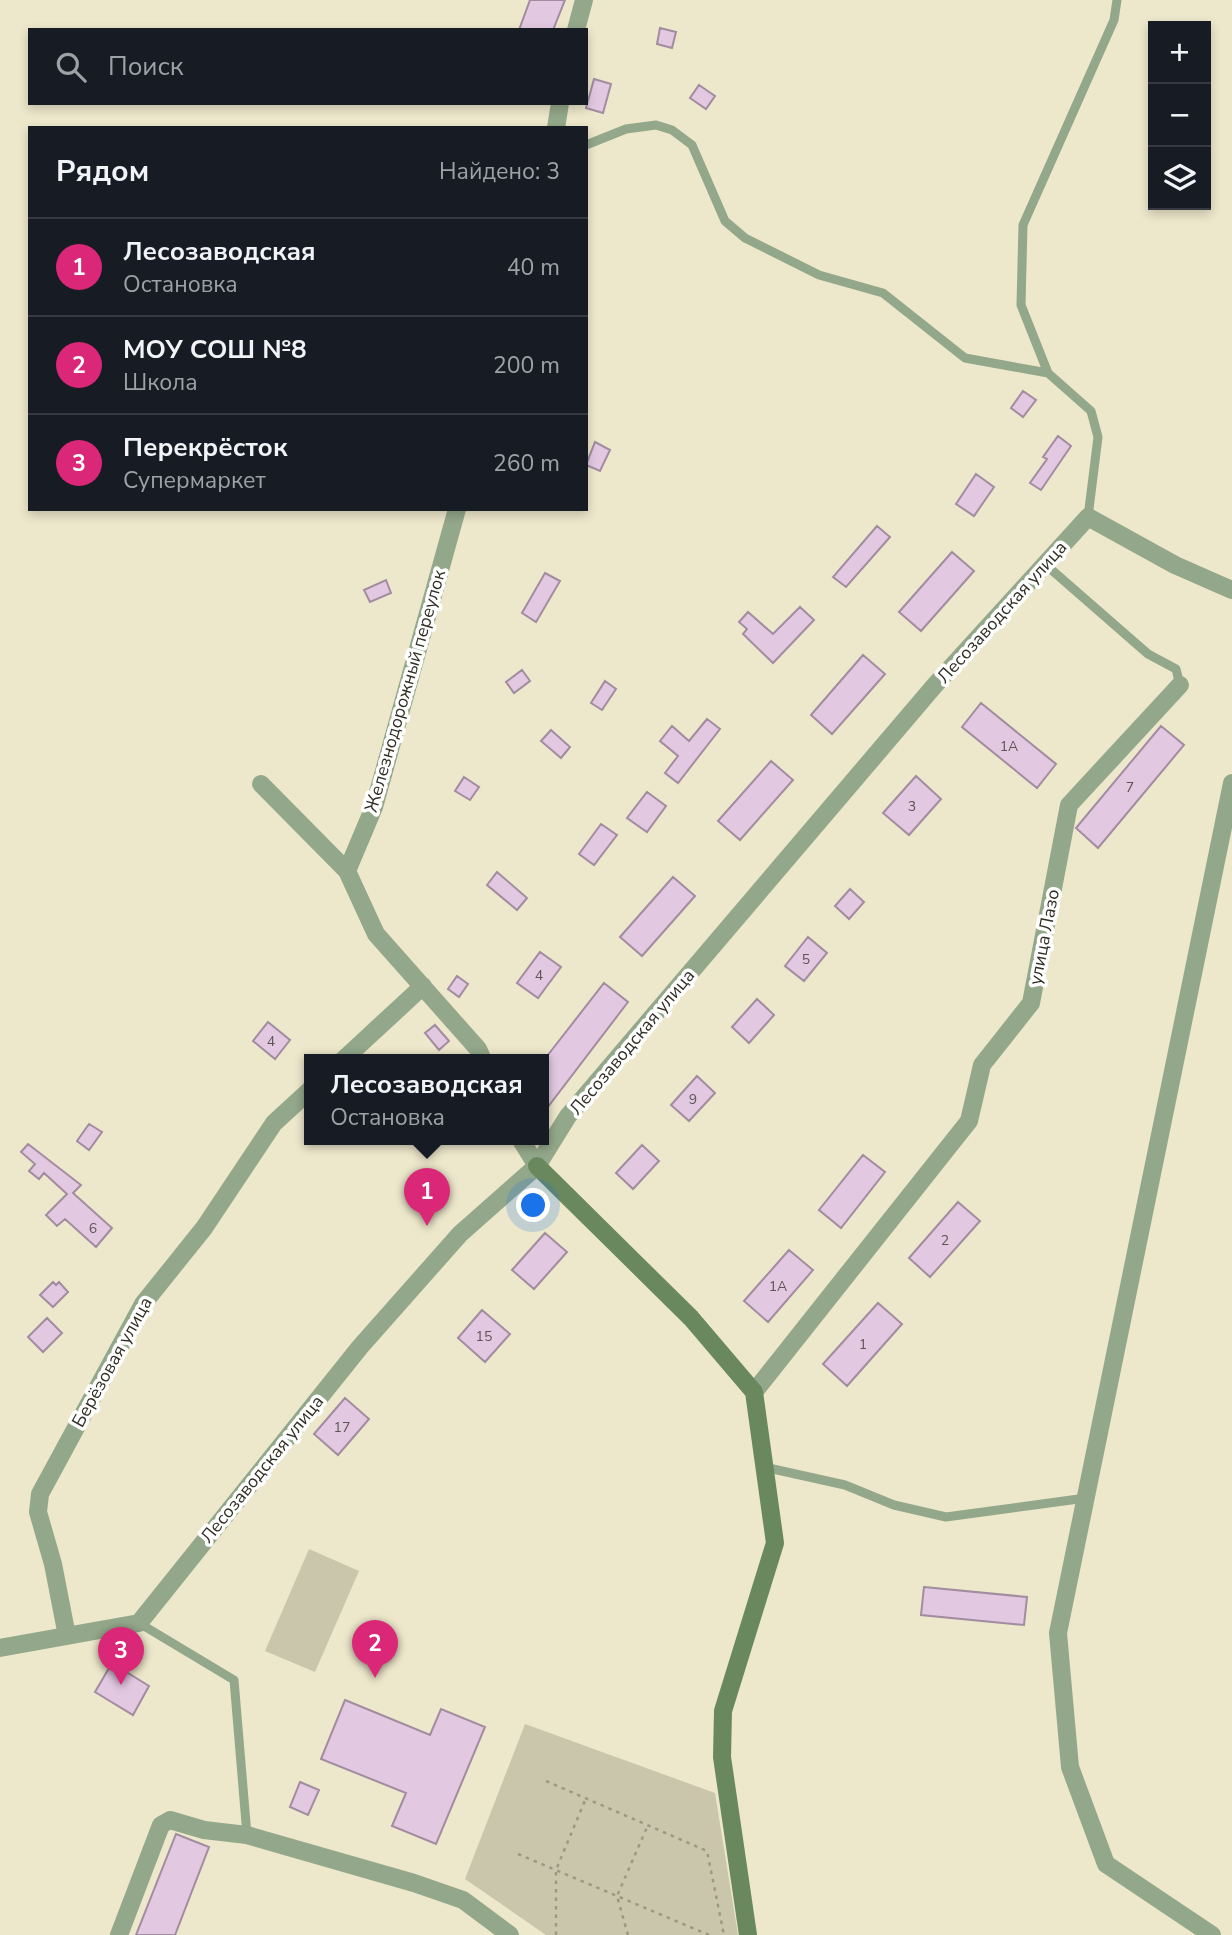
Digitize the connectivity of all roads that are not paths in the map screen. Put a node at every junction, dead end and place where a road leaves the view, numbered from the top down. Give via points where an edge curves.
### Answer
1 (584, 0) edge
2 (1117, 0) edge
3 (577, 28) edge
4 (560, 105) edge
5 (556, 126) edge
6 (588, 144) edge
7 (1048, 373) junction
8 (456, 511) edge
9 (1088, 517) junction
10 (1046, 565) junction
11 (1232, 590) edge
12 (1180, 685) joint
13 (1232, 783) edge
14 (261, 784) dead end
15 (347, 871) junction
16 (423, 986) junction
17 (349, 1054) edge
18 (481, 1054) edge
19 (304, 1096) edge
20 (524, 1145) edge
21 (537, 1166) junction
22 (754, 1392) junction
23 (764, 1467) junction
24 (1086, 1498) junction
25 (139, 1623) junction
26 (67, 1636) junction
27 (0, 1648) edge
28 (247, 1835) junction
29 (119, 1935) edge
30 (510, 1935) edge
31 (748, 1935) edge
32 (1212, 1935) edge

1 - 3 street
2 - 7 lane via 1114,20 1023,225 1021,305
4 - 5 street
6 - 7 lane via 626,129 656,125 672,130 692,145 725,222 745,237 819,275 883,293 965,358
7 - 9 lane via 1090,411 1098,437
8 - 15 street, Железнодорожный переулок via 374,807
9 - 10 street, Лесозаводская улица
9 - 11 street
10 - 12 lane via 1148,654 1176,670
10 - 21 street, Лесозаводская улица via 935,685 568,1116
12 - 22 street, улица Лазо via 1069,805 1031,1003 982,1065 969,1121
13 - 24 street
14 - 15 street
15 - 16 street via 376,934
16 - 17 street
16 - 18 street
19 - 26 street, Берёзовая улица via 274,1123 204,1228 143,1304 40,1494 38,1512
20 - 21 street
21 - 22 street via 691,1318
21 - 25 street, Лесозаводская улица via 460,1234 360,1347
22 - 23 street
23 - 24 lane via 845,1485 894,1505 946,1517
23 - 31 street via 775,1543 723,1711 722,1756
24 - 32 street via 1058,1633 1070,1767 1106,1864
25 - 26 street
25 - 28 lane via 234,1680
26 - 27 street
28 - 29 street via 170,1820 161,1825
28 - 30 street via 463,1900

